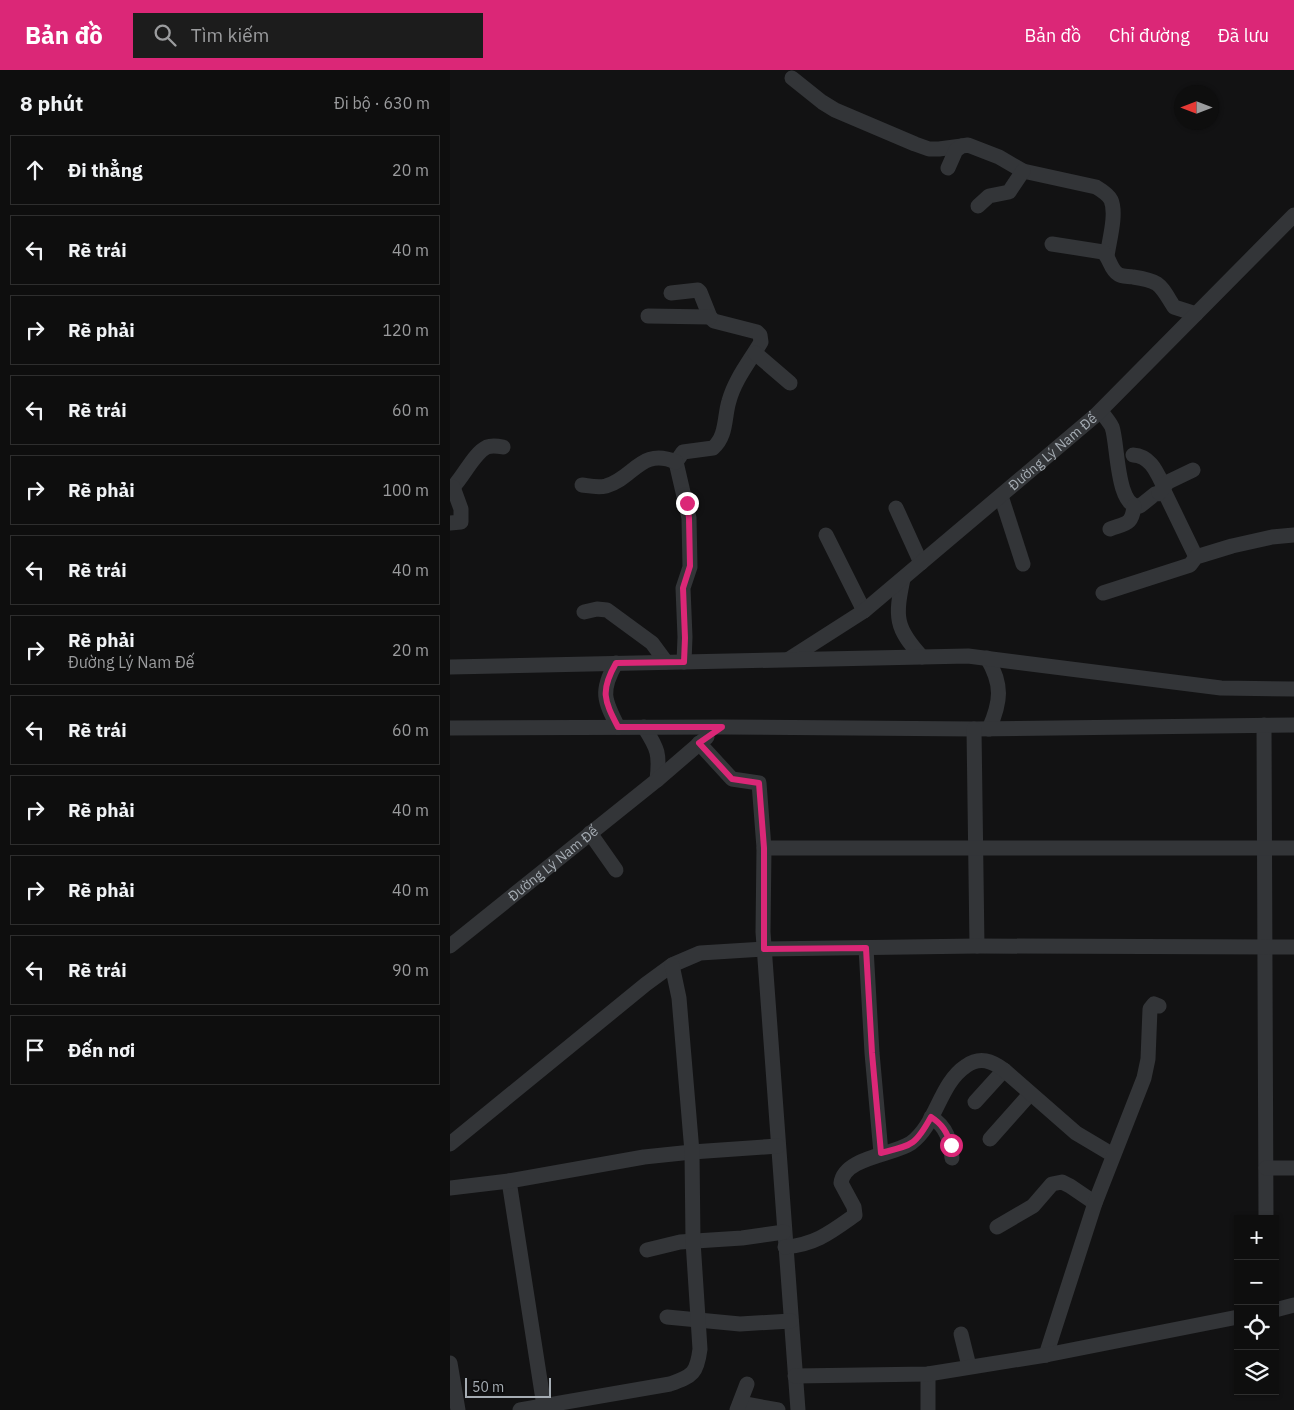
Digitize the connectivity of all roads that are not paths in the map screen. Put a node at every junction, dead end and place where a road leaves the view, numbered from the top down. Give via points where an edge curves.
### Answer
1 (792, 78) dead end
2 (962, 146) junction
3 (948, 168) dead end
4 (1024, 171) junction
5 (978, 206) dead end
6 (1294, 215) edge
7 (1052, 244) dead end
8 (1107, 256) junction
9 (671, 293) dead end
10 (1196, 314) junction
11 (648, 316) dead end
12 (710, 317) junction
13 (754, 353) junction
14 (790, 383) dead end
15 (1101, 411) junction
16 (503, 447) dead end
17 (1133, 455) dead end
18 (676, 462) junction
19 (1193, 470) dead end
20 (582, 485) dead end
21 (452, 487) edge
22 (1162, 490) junction
23 (1001, 496) junction
24 (1134, 506) junction
25 (896, 508) dead end
26 (450, 523) edge
27 (1110, 530) dead end
28 (826, 535) dead end
29 (1294, 535) edge
30 (1196, 557) junction
31 (922, 563) junction
32 (1024, 564) dead end
33 (903, 579) junction
34 (1104, 594) dead end
35 (864, 611) junction
36 (584, 612) dead end
37 (922, 657) junction
38 (987, 658) junction
39 (787, 660) junction
40 (666, 662) junction
41 (684, 662) junction
42 (616, 663) junction
43 (450, 667) edge
44 (1294, 688) edge
45 (1294, 725) edge
46 (1264, 726) junction
47 (618, 727) junction
48 (644, 727) junction
49 (722, 727) junction
50 (450, 728) edge
51 (982, 729) junction
52 (699, 743) junction
53 (658, 780) junction
54 (590, 832) junction
55 (764, 848) junction
56 (1265, 848) junction
57 (1294, 848) edge
58 (977, 849) junction
59 (616, 870) dead end
60 (450, 946) edge
61 (977, 946) junction
62 (1294, 947) edge
63 (866, 948) junction
64 (1265, 948) junction
65 (764, 949) junction
66 (672, 966) junction
67 (1159, 1006) dead end
68 (1004, 1070) junction
69 (1030, 1094) junction
70 (975, 1102) dead end
71 (931, 1117) junction
72 (990, 1139) dead end
73 (450, 1144) edge
74 (778, 1146) junction
75 (692, 1152) junction
76 (881, 1153) junction
77 (1113, 1155) junction
78 (952, 1158) dead end
79 (1266, 1168) junction
80 (1294, 1168) edge
81 (509, 1181) junction
82 (450, 1188) edge
83 (1095, 1203) junction
84 (1266, 1215) edge
85 (997, 1226) dead end
86 (785, 1240) junction
87 (693, 1241) junction
88 (647, 1250) dead end
89 (1294, 1305) edge
90 (1279, 1309) edge
91 (667, 1316) dead end
92 (1234, 1318) edge
93 (698, 1320) junction
94 (791, 1321) junction
95 (961, 1334) dead end
96 (1046, 1355) junction
97 (450, 1363) edge
98 (969, 1366) junction
99 (928, 1374) junction
100 (795, 1376) junction
101 (747, 1384) dead end
102 (544, 1406) junction
103 (738, 1406) edge
104 (458, 1410) edge
105 (520, 1410) edge
106 (778, 1410) edge
107 (798, 1410) edge
108 (924, 1410) edge
109 (928, 1410) edge

1 - 2 street via 835,110 915,144 929,149
2 - 3 street via 956,150
2 - 4 street via 968,144 983,150
4 - 5 street via 1010,192 989,196
4 - 8 street via 1103,191 1111,200 1113,218
6 - 10 street, Đường Lý Nam Đế
7 - 8 street via 1097,250
8 - 10 street via 1116,273 1156,282 1174,307
9 - 12 street via 698,290
10 - 15 street, Đường Lý Nam Đế
11 - 12 street
12 - 13 street via 714,322 757,332 761,342
13 - 14 street
13 - 18 street via 733,388 721,440 713,448 683,452
15 - 23 street, Đường Lý Nam Đế
15 - 24 street via 1112,427 1122,488
16 - 21 street via 492,446 483,450
17 - 22 street via 1153,465
18 - 20 street via 665,457 653,457 605,486
18 - 41 street via 689,518 690,566 683,588
19 - 22 street via 1174,479
21 - 26 street via 462,515 461,522
22 - 24 street via 1140,506
22 - 30 street
23 - 31 street, Đường Lý Nam Đế
23 - 32 street
24 - 27 street via 1130,522
25 - 31 street
28 - 35 street
29 - 30 street via 1272,537
30 - 34 street via 1190,565
31 - 33 street, Đường Lý Nam Đế
33 - 35 street, Đường Lý Nam Đế
33 - 37 street via 897,613 900,628
35 - 39 street, Đường Lý Nam Đế
36 - 40 street via 607,610 652,643
37 - 38 street
37 - 39 street
38 - 44 street via 1222,688
38 - 51 street via 998,683 999,697 997,711
39 - 41 street
40 - 41 street
40 - 42 street
42 - 43 street
42 - 47 street via 606,686 606,698
45 - 46 street
46 - 51 street
46 - 56 street
47 - 48 street
47 - 50 street
48 - 49 street
48 - 53 street via 657,748 660,761
49 - 51 street
49 - 52 street, Đường Lý Nam Đế
51 - 58 street
52 - 53 street, Đường Lý Nam Đế
52 - 55 street via 732,779 759,783
53 - 54 street, Đường Lý Nam Đế
54 - 59 street
54 - 60 street, Đường Lý Nam Đế
55 - 58 street
55 - 65 street
56 - 57 street
56 - 58 street
56 - 64 street
58 - 61 street
61 - 63 street
61 - 64 street
62 - 64 street
63 - 65 street
63 - 76 street
64 - 79 street
65 - 66 street via 700,952
65 - 74 street
66 - 73 street
66 - 75 street via 679,998
67 - 77 street via 1154,1004 1150,1010 1144,1078
68 - 69 street
68 - 70 street
68 - 71 street via 992,1061 966,1065 948,1085
69 - 72 street
69 - 77 street via 1076,1133
71 - 76 street via 920,1136 904,1148
71 - 78 street via 940,1123 948,1136
74 - 75 street
74 - 86 street
75 - 81 street via 644,1157
75 - 87 street
76 - 86 street via 856,1164 842,1178 842,1187 855,1215 808,1244
77 - 83 street
79 - 80 street
79 - 84 street
81 - 82 street
81 - 102 street
83 - 85 street via 1062,1182 1052,1184 1032,1206
83 - 96 street
86 - 87 street
86 - 94 street
87 - 88 street
87 - 93 street
89 - 90 street
91 - 93 street
92 - 96 street
93 - 94 street via 740,1324
93 - 102 street via 698,1364 686,1378 670,1384
94 - 100 street
95 - 98 street
96 - 98 street
97 - 104 street
98 - 99 street
99 - 100 street
99 - 109 street
100 - 107 street
101 - 103 street
102 - 105 street
103 - 106 street
108 - 109 street

